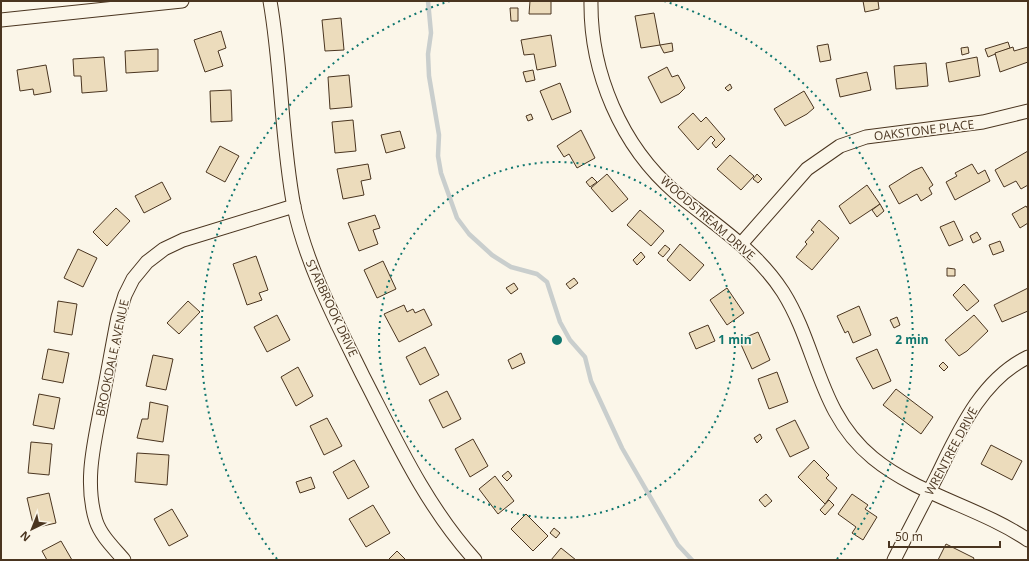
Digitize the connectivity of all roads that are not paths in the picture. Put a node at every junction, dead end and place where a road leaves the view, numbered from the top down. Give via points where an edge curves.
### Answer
1 (182, 1) edge
2 (270, 1) edge
3 (590, 1) edge
4 (1, 20) edge
5 (1028, 111) edge
6 (294, 206) junction
7 (741, 244) junction
8 (1028, 357) edge
9 (929, 491) junction
10 (1028, 540) edge
11 (124, 560) edge
12 (475, 560) edge
13 (894, 560) edge

1 - 4 street
2 - 6 street, STARBROOK DRIVE
3 - 7 street, WOODSTREAM DRIVE via 594,48 603,82 628,136 641,156 668,185
5 - 7 street, OAKSTONE PLACE via 983,122 866,137 840,146 807,169
6 - 11 street, BROOKDALE AVENUE via 183,240 164,249 147,262 133,279 125,295 118,317 93,450 90,484 91,504 97,522 106,540
6 - 12 street, STARBROOK DRIVE via 307,255 324,297 406,462 441,518
7 - 9 street, WOODSTREAM DRIVE via 766,269 783,292 796,317 826,396 846,431 872,458 896,475
8 - 9 street, WRENTREE DRIVE via 1000,376 972,410
9 - 10 street, WOODSTREAM DRIVE via 986,515
9 - 13 street, WRENTREE DRIVE

